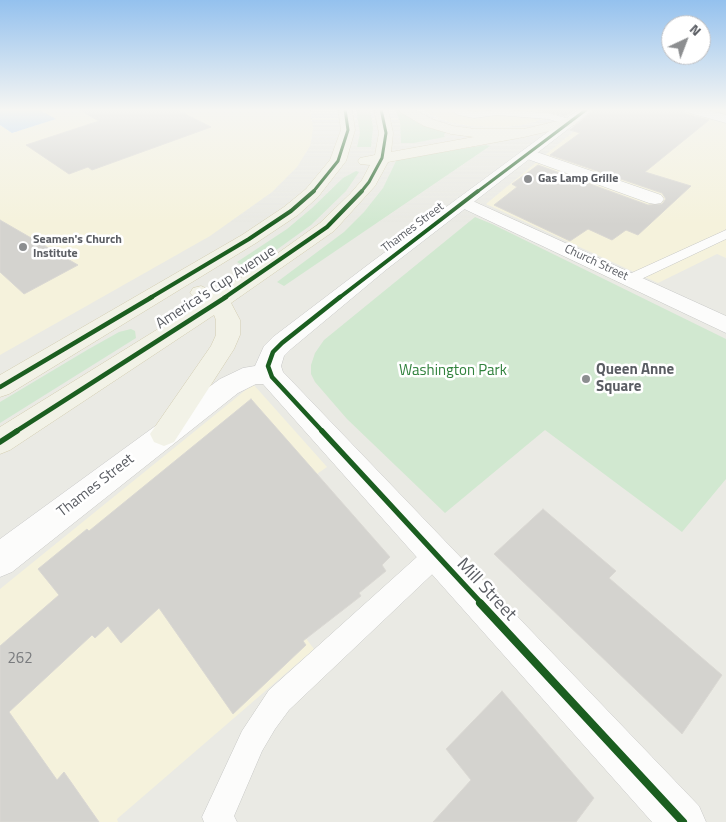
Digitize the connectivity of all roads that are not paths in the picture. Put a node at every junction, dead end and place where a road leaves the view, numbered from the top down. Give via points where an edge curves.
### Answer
1 (344, 147) edge
2 (384, 147) edge
3 (442, 147) edge
4 (537, 147) edge
5 (528, 154) junction
6 (382, 158) junction
7 (328, 175) junction
8 (655, 199) dead end
9 (464, 202) junction
10 (726, 234) edge
11 (630, 279) junction
12 (181, 280) junction
13 (217, 303) junction
14 (726, 325) edge
15 (270, 375) junction
16 (0, 387) edge
17 (164, 434) junction
18 (0, 442) edge
19 (436, 555) junction
20 (0, 560) edge
21 (220, 822) edge
22 (683, 822) edge

1 - 7 main road, America's Cup Avenue
2 - 6 main road, America's Cup Avenue
3 - 6 main road
4 - 5 street, Thames Street
5 - 8 street
5 - 9 street, Thames Street
6 - 7 main road via 351,165
6 - 13 main road, America's Cup Avenue via 369,182 327,227
7 - 12 main road, America's Cup Avenue via 280,219
9 - 11 street, Church Street
9 - 15 street, Thames Street via 277,347 269,362
10 - 11 lane
11 - 14 street, Church Street
12 - 13 main road
12 - 16 main road, America's Cup Avenue
13 - 17 main road via 228,320 225,341
13 - 18 main road, America's Cup Avenue
15 - 17 street, Thames Street via 252,375 238,381
15 - 19 street, Mill Street
17 - 20 street, Thames Street
19 - 21 lane via 279,700 252,741 218,817
19 - 22 street, Mill Street

